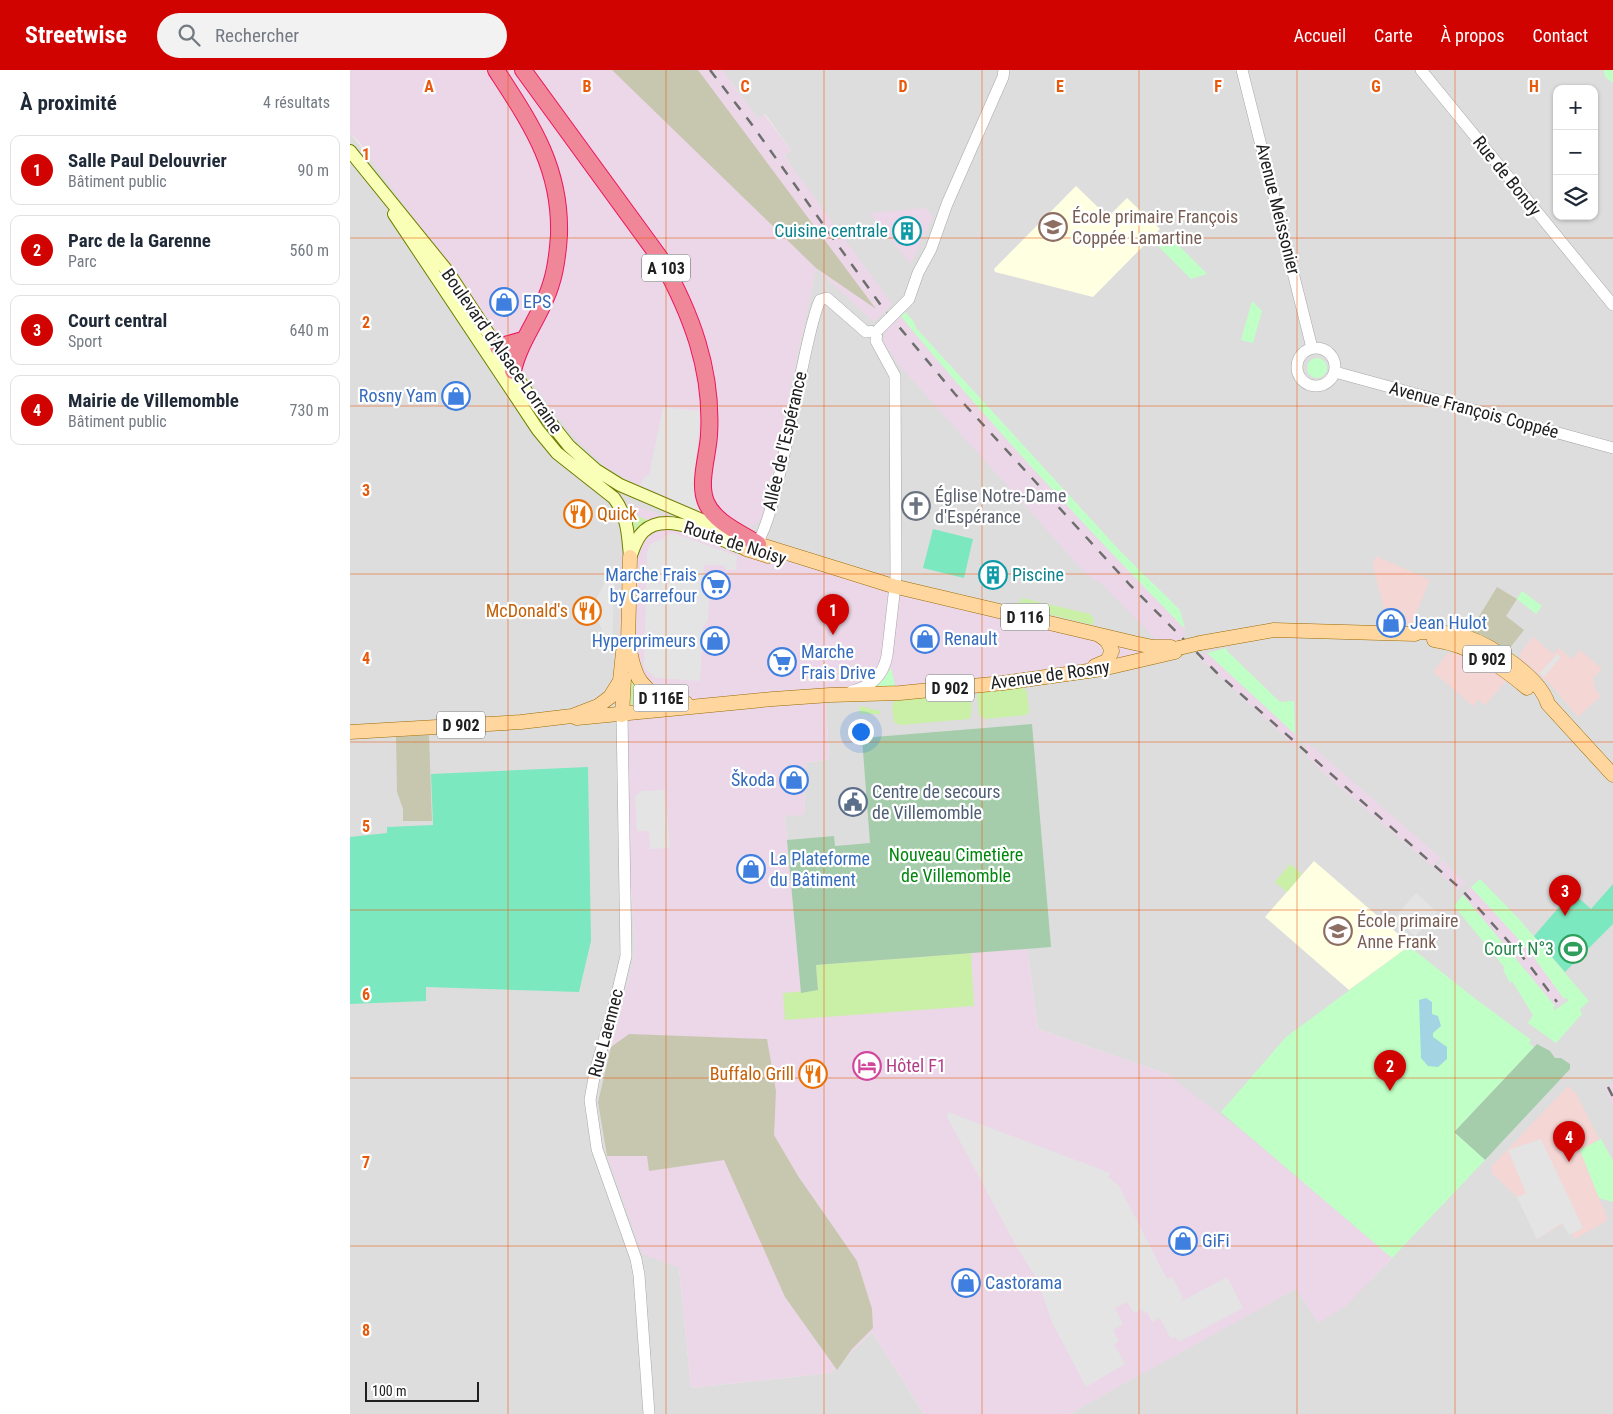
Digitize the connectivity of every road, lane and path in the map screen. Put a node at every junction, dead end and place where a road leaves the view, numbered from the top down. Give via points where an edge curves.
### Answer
1 (496, 70) edge
2 (523, 70) edge
3 (1004, 70) edge
4 (1242, 70) edge
5 (1421, 70) edge
6 (350, 150) edge
7 (375, 182) junction
8 (1613, 304) edge
9 (877, 331) junction
10 (523, 340) junction
11 (498, 347) junction
12 (1312, 348) junction
13 (513, 371) junction
14 (1335, 372) junction
15 (518, 402) junction
16 (1613, 448) edge
17 (752, 546) junction
18 (630, 557) junction
19 (875, 581) junction
20 (893, 586) junction
21 (891, 613) junction
22 (1415, 634) junction
23 (1098, 635) junction
24 (1134, 643) junction
25 (628, 644) junction
26 (1179, 648) junction
27 (1472, 651) junction
28 (1508, 660) junction
29 (1131, 663) junction
30 (1070, 674) junction
31 (830, 695) junction
32 (727, 703) junction
33 (600, 704) junction
34 (1548, 704) junction
35 (622, 715) junction
36 (572, 716) junction
37 (350, 732) edge
38 (1613, 775) edge
39 (649, 1414) edge

1 - 10 highway via 531,122 544,148 555,183 559,216 552,283
2 - 17 highway, A 103 via 660,258 692,322 704,361 709,397 710,434 703,489 706,502 718,518
3 - 9 street, bridge via 1004,77 947,204 904,291 902,308
4 - 12 street, Avenue Meissonier
5 - 8 street, Rue de Bondy
6 - 7 main road, Boulevard d'Alsace-Lorraine / D 116
7 - 11 main road, Boulevard d'Alsace-Lorraine / D 116 via 448,272
7 - 15 main road, Boulevard d'Alsace-Lorraine / D 116
9 - 17 street, Allée de l'Espérance via 866,332 842,311 821,312 766,525
9 - 20 street via 876,340 895,376 896,576
10 - 11 highway
10 - 13 highway
11 - 13 main road, Boulevard d'Alsace-Lorraine / D 116
12 - 14 street via 1330,353
12 - 14 street via 1298,358 1299,377 1306,384 1321,386
13 - 15 main road via 512,383
13 - 17 main road, Boulevard d'Alsace-Lorraine / D 116 via 555,432 596,470 637,495
14 - 16 street, Avenue François Coppée
15 - 18 main road, Boulevard d'Alsace-Lorraine / D 116 via 557,453 618,502 627,523
17 - 18 main road, Route de Noisy / D 116 via 670,522 645,530
17 - 19 main road, Route de Noisy / D 116
18 - 25 main road, Rue Laennec / D 116E
19 - 20 main road, Route de Noisy / D 116
19 - 21 street via 888,599
20 - 21 street
20 - 23 main road, Route de Noisy / D 116
21 - 31 street via 887,656 880,674 861,689
22 - 26 main road, Avenue de Rosny / D 902, bridge via 1274,630
22 - 27 main road, Avenue de Rosny / D 902 via 1419,638
22 - 28 main road, Avenue de Rosny / D 902 via 1437,632 1465,636
23 - 24 main road, Route de Noisy / D 116
23 - 30 main road, D 902 via 1111,646 1111,656 1107,661
24 - 26 main road, Route de Noisy / D 116
24 - 29 main road via 1126,644 1120,650 1123,659
25 - 32 main road, Rue Laennec / D 116E via 633,666 641,681 661,698 681,703
25 - 33 main road, Rue Laennec / D 116E via 623,652 620,681 610,698
25 - 35 main road, Rue Laennec / D 116E
26 - 29 main road, Avenue de Rosny / D 902 via 1175,652
27 - 28 main road, Avenue de Rosny / D 902 via 1483,651 1504,663
27 - 34 main road, Avenue de Rosny / D 902 via 1500,666
28 - 34 main road, Avenue de Rosny / D 902 via 1546,696
29 - 30 main road, Avenue de Rosny / D 902
30 - 31 main road, Avenue de Rosny / D 902 via 900,693
31 - 32 main road, Avenue de Rosny / D 902
32 - 35 main road, Avenue de Rosny / D 902
33 - 35 main road
33 - 36 main road, D 902
34 - 38 main road, Avenue de Rosny / D 902
35 - 36 main road, D 902
35 - 39 street, Rue Laennec via 626,956 590,1100 597,1149 640,1276
36 - 37 main road, D 902

